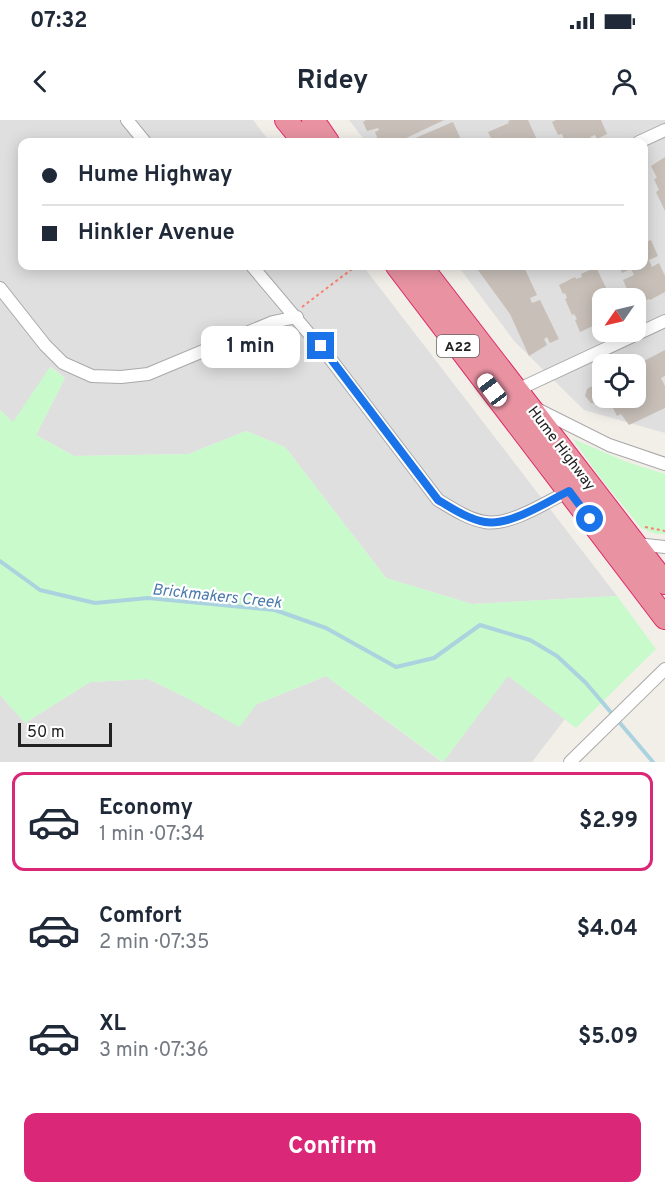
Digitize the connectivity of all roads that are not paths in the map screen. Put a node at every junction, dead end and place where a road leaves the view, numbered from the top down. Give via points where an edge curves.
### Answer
1 (127, 120) edge
2 (286, 120) edge
3 (313, 120) edge
4 (665, 130) edge
5 (142, 138) edge
6 (301, 138) edge
7 (325, 138) edge
8 (648, 138) edge
9 (256, 270) edge
10 (400, 270) edge
11 (424, 270) edge
12 (0, 288) edge
13 (297, 317) junction
14 (665, 321) edge
15 (523, 397) junction
16 (665, 464) edge
17 (569, 491) junction
18 (590, 519) junction
19 (636, 544) junction
20 (665, 547) edge
21 (665, 583) edge
22 (665, 618) edge
23 (665, 669) edge
24 (570, 762) edge

1 - 5 street
2 - 6 highway
3 - 7 highway
4 - 8 street
9 - 13 street
10 - 17 highway, Hume Highway / A22
11 - 15 highway, Hume Highway / A22
12 - 13 street via 63,363 92,376 148,374 273,322
13 - 17 street via 438,500 486,522 505,521
14 - 15 street
15 - 16 street via 609,445
15 - 19 highway, Hume Highway / A22
17 - 18 highway, Hume Highway / A22
18 - 19 street
18 - 22 highway, A22
19 - 20 street
19 - 21 highway, A22
23 - 24 street

